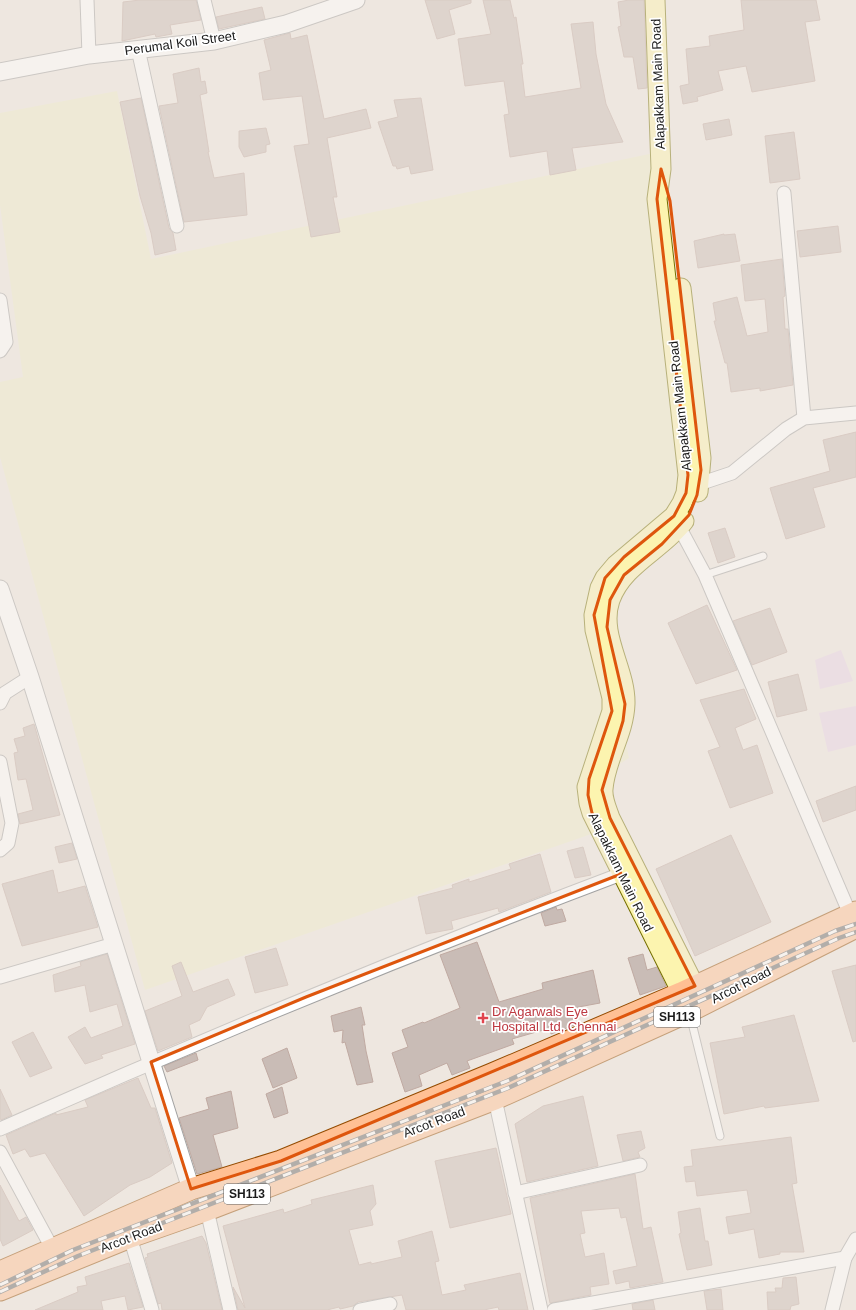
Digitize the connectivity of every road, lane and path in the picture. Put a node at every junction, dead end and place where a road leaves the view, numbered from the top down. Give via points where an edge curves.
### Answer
1 (87, 0) edge
2 (204, 0) edge
3 (356, 0) edge
4 (655, 0) edge
5 (329, 4) edge
6 (214, 41) junction
7 (138, 49) junction
8 (89, 55) junction
9 (0, 72) edge
10 (784, 193) dead end
11 (177, 226) dead end
12 (0, 300) edge
13 (0, 350) edge
14 (856, 412) edge
15 (804, 418) junction
16 (693, 484) junction
17 (676, 522) junction
18 (763, 556) dead end
19 (705, 575) junction
20 (0, 588) edge
21 (30, 676) junction
22 (0, 703) edge
23 (0, 762) edge
24 (0, 850) edge
25 (628, 872) junction
26 (854, 917) edge
27 (114, 944) junction
28 (0, 977) edge
29 (692, 998) junction
30 (151, 1062) junction
31 (495, 1099) junction
32 (0, 1129) edge
33 (720, 1136) dead end
34 (0, 1152) edge
35 (640, 1165) dead end
36 (190, 1189) junction
37 (515, 1193) junction
38 (207, 1210) junction
39 (130, 1237) junction
40 (856, 1239) edge
41 (52, 1248) junction
42 (845, 1258) junction
43 (0, 1272) edge
44 (0, 1290) edge
45 (390, 1304) dead end
46 (152, 1310) edge
47 (230, 1310) edge
48 (360, 1310) edge
49 (541, 1310) edge
50 (554, 1310) edge
51 (832, 1310) edge

1 - 8 street
2 - 6 street
3 - 5 street, Perumal Koil Street
4 - 16 main road, Alapakkam Main Road via 661,169 657,199
5 - 6 street, Perumal Koil Street via 268,28
6 - 7 street, Perumal Koil Street
7 - 8 street, Perumal Koil Street
7 - 11 street
8 - 9 street, Perumal Koil Street
10 - 15 street
12 - 13 street via 6,342
14 - 15 street
15 - 16 street via 786,429 732,473
16 - 17 main road, Alapakkam Main Road
17 - 19 street
17 - 25 main road, Alapakkam Main Road via 624,557 607,575 600,588 594,615 594,630 612,698 612,711 589,778 588,795 592,813
18 - 19 lane
19 - 26 street
20 - 21 street
21 - 22 street via 5,693
21 - 27 street
23 - 24 street via 12,823 8,843
25 - 29 main road, Alapakkam Main Road
25 - 30 street via 306,997
26 - 29 main road, Arcot Road / SH113
27 - 28 street
27 - 30 street
29 - 31 main road, Arcot Road / SH113
29 - 33 lane via 689,1017
29 - 36 main road, Arcot Road / SH113 via 281,1161
30 - 32 street
30 - 36 street
31 - 37 street
31 - 38 main road, Arcot Road / SH113
34 - 41 street
35 - 37 street
36 - 41 main road, Arcot Road / SH113
37 - 49 street
38 - 39 main road, Arcot Road / SH113
38 - 47 street
39 - 44 main road, Arcot Road / SH113
39 - 46 street
40 - 42 street
41 - 43 main road, Arcot Road / SH113
42 - 50 street
42 - 51 street
45 - 48 street

